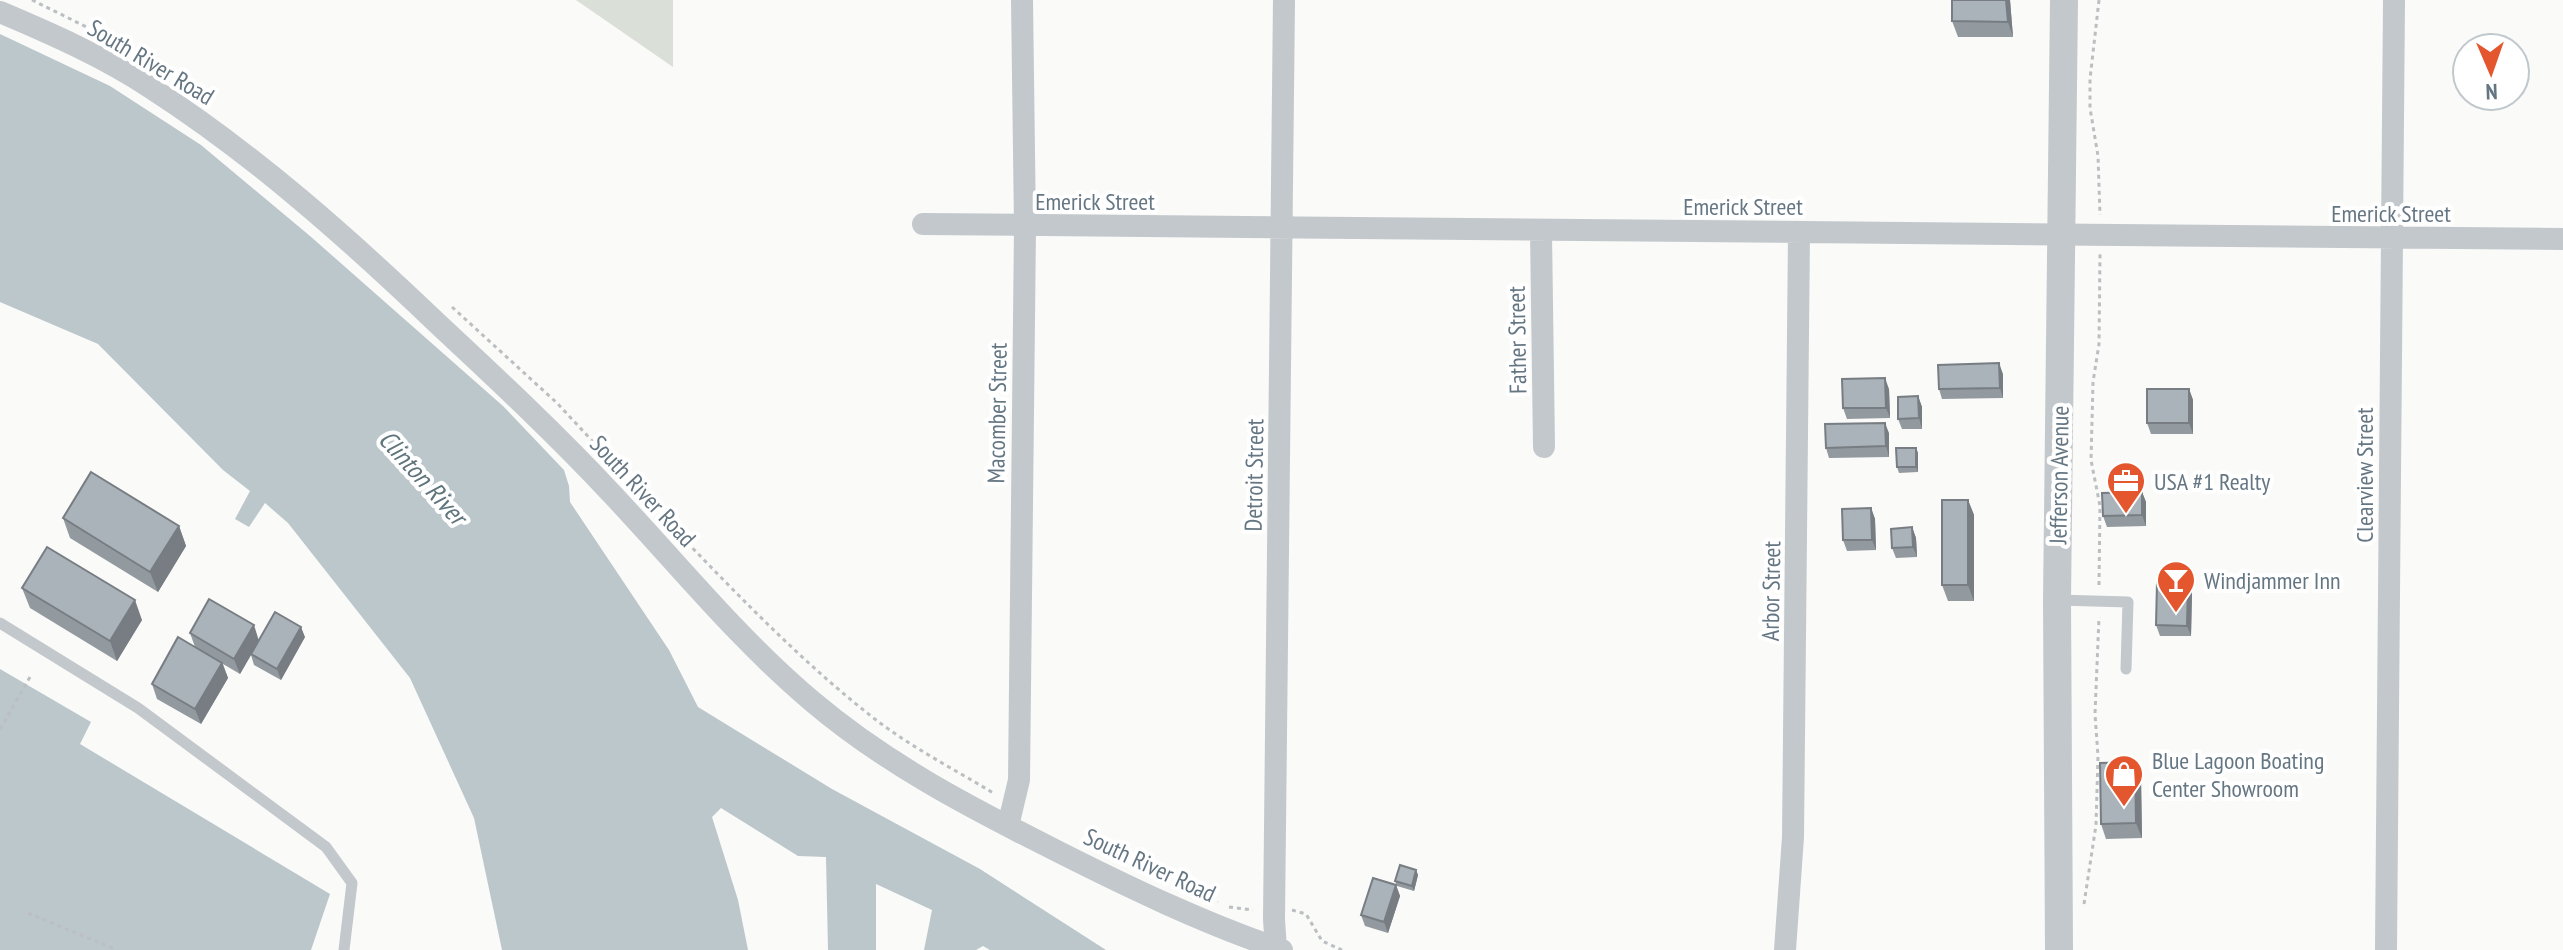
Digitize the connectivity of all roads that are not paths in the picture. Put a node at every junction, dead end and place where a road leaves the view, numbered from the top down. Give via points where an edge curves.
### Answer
1 (1022, 0) edge
2 (1284, 0) edge
3 (2064, 0) edge
4 (2394, 0) edge
5 (0, 12) edge
6 (923, 224) dead end
7 (1283, 226) junction
8 (1025, 227) junction
9 (1541, 232) junction
10 (1799, 233) junction
11 (2061, 234) junction
12 (2563, 239) edge
13 (2392, 240) junction
14 (1544, 447) dead end
15 (2057, 600) junction
16 (0, 623) edge
17 (2126, 669) dead end
18 (1008, 826) junction
19 (1278, 949) edge
20 (344, 950) edge
21 (1785, 950) edge
22 (2059, 950) edge
23 (2386, 950) edge

1 - 8 street, Macomber Street
2 - 7 street, Detroit Street
3 - 11 street, Jefferson Avenue
4 - 13 street, Clearview Street
5 - 18 street, South River Road via 89,52 151,88 306,205 520,401 764,660 868,745
6 - 8 street, Emerick Street
7 - 8 street, Emerick Street
7 - 9 street, Emerick Street
7 - 19 street, Detroit Street via 1274,909
8 - 18 street, Macomber Street via 1019,780
9 - 10 street, Emerick Street
9 - 14 street, Father Street
10 - 11 street, Emerick Street
10 - 21 street, Arbor Street via 1793,837
11 - 13 street, Emerick Street
11 - 15 street, Jefferson Avenue
12 - 13 street, Emerick Street
13 - 23 street, Clearview Street
15 - 17 lane via 2128,602
15 - 22 street, Jefferson Avenue
16 - 20 lane via 138,708 326,847 352,883
18 - 19 street, South River Road via 1148,897

